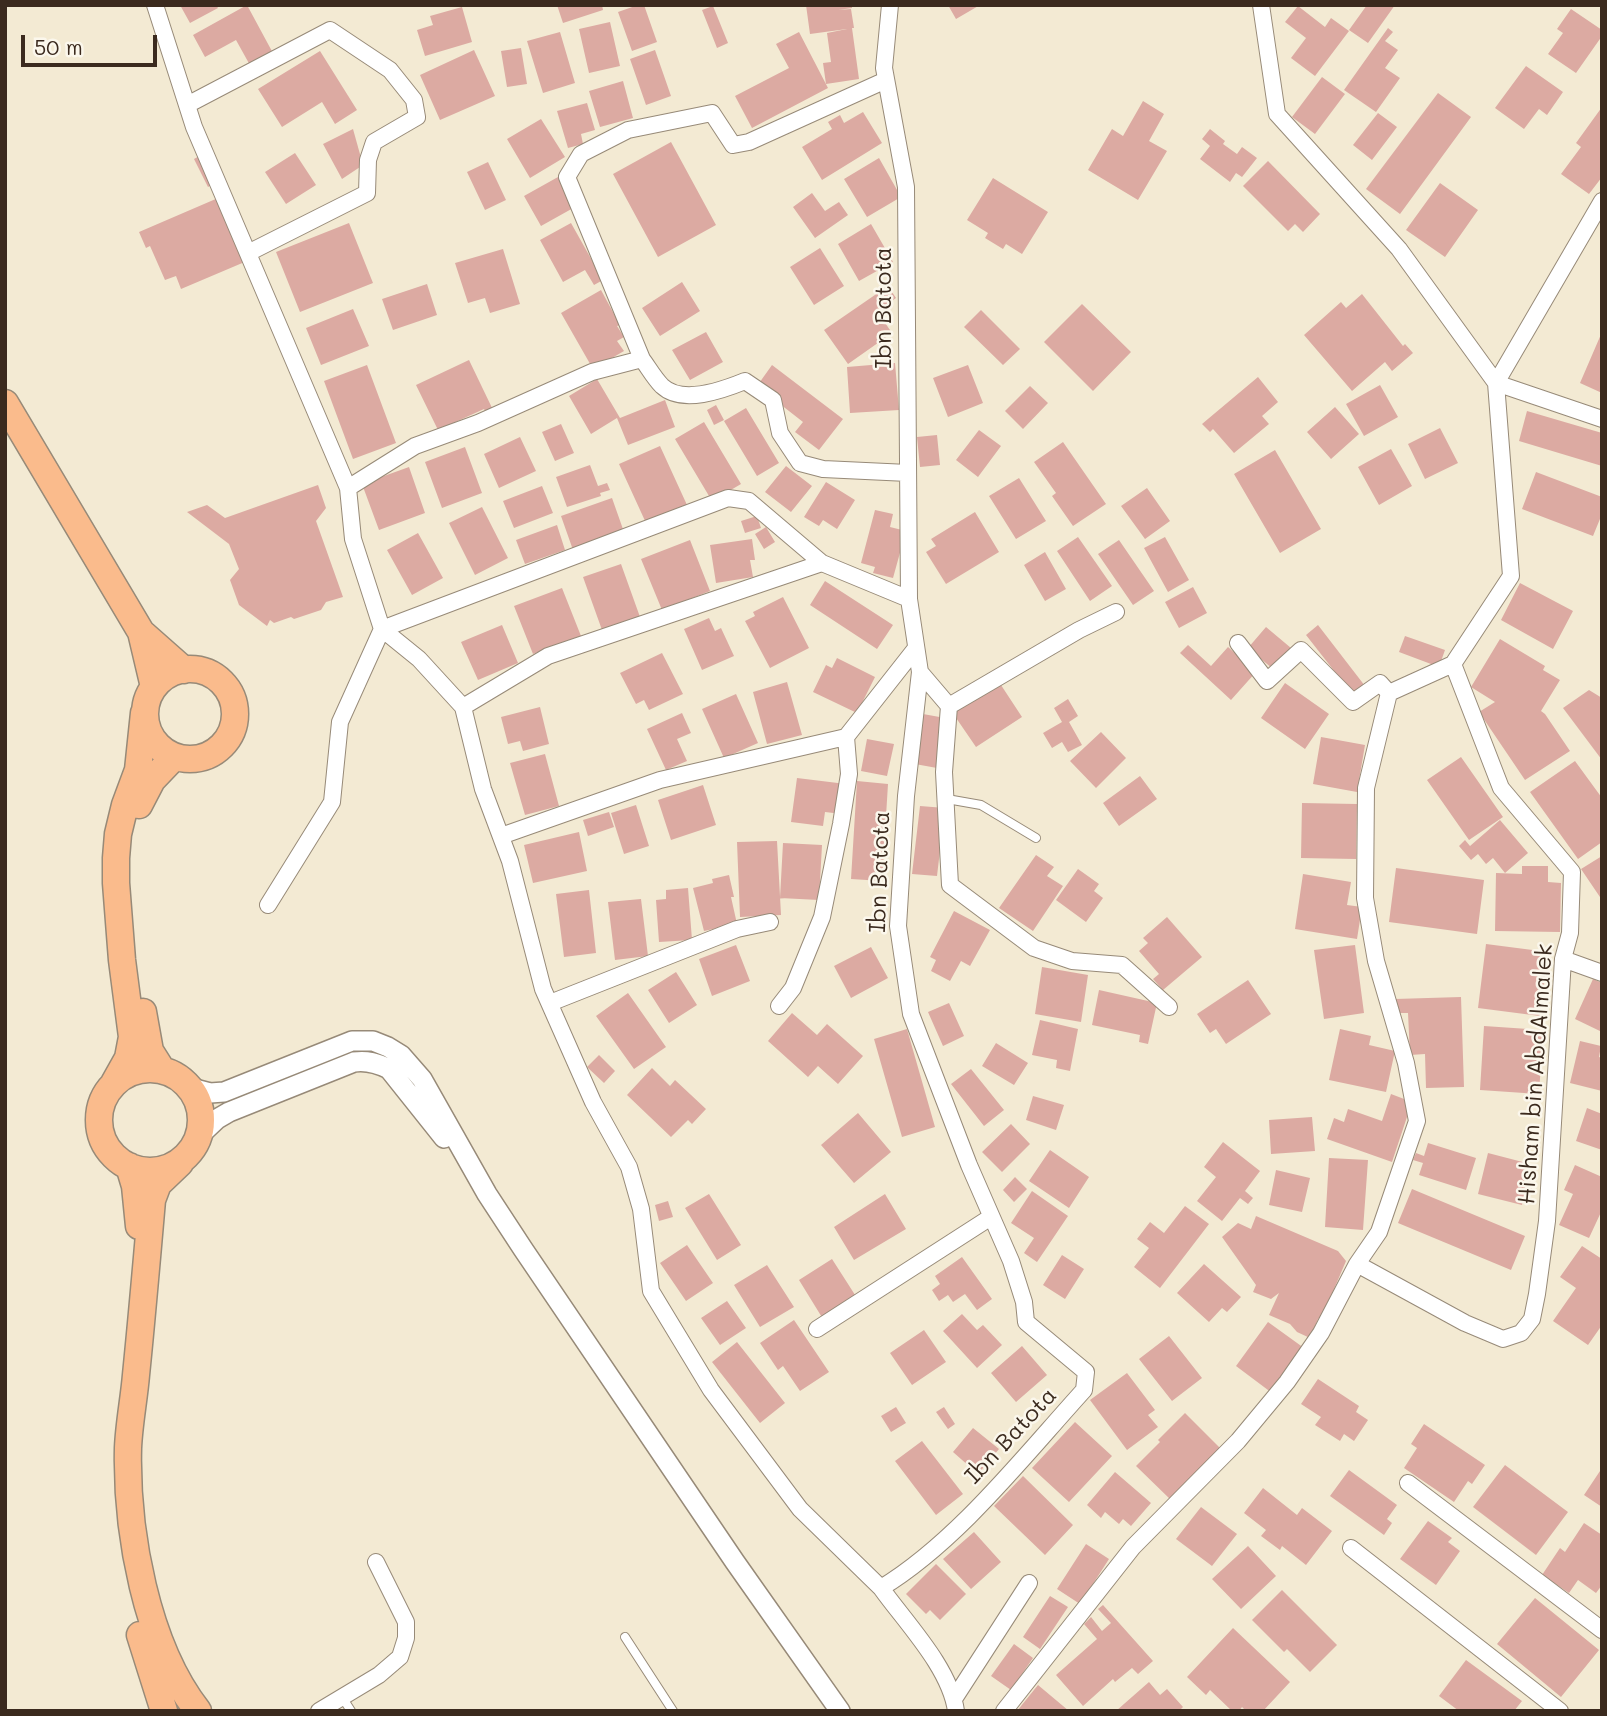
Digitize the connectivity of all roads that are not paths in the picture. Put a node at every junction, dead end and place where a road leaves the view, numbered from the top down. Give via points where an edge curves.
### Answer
1 (155, 5) edge
2 (890, 5) edge
3 (1261, 5) edge
4 (886, 80) junction
5 (187, 105) junction
6 (1602, 201) edge
7 (248, 253) junction
8 (642, 359) junction
9 (1496, 383) junction
10 (5, 403) edge
11 (1602, 419) edge
12 (908, 473) junction
13 (348, 488) junction
14 (822, 563) junction
15 (909, 599) junction
16 (1116, 612) dead end
17 (382, 629) junction
18 (141, 632) junction
19 (1238, 643) dead end
20 (916, 648) junction
21 (1453, 664) junction
22 (184, 670) junction
23 (920, 672) junction
24 (154, 687) junction
25 (1389, 693) junction
26 (949, 706) junction
27 (463, 707) junction
28 (144, 713) junction
29 (846, 737) junction
30 (174, 757) junction
31 (947, 799) junction
32 (501, 836) junction
33 (1036, 838) dead end
34 (268, 905) dead end
35 (770, 922) dead end
36 (1563, 959) junction
37 (1602, 973) edge
38 (550, 1003) junction
39 (779, 1006) dead end
40 (1169, 1007) dead end
41 (162, 1070) junction
42 (114, 1083) junction
43 (191, 1088) junction
44 (200, 1136) junction
45 (180, 1163) junction
46 (129, 1166) junction
47 (487, 1194) junction
48 (991, 1217) junction
49 (1357, 1264) junction
50 (817, 1329) dead end
51 (1408, 1483) dead end
52 (1351, 1548) dead end
53 (376, 1562) dead end
54 (1029, 1583) dead end
55 (881, 1588) junction
56 (130, 1604) junction
57 (1602, 1630) edge
58 (625, 1637) dead end
59 (346, 1704) edge
60 (955, 1705) edge
61 (149, 1711) edge
62 (164, 1711) edge
63 (198, 1711) edge
64 (319, 1711) edge
65 (673, 1711) edge
66 (840, 1711) edge
67 (1004, 1711) edge
68 (1560, 1711) edge

1 - 5 street
2 - 4 street, Ibn Batota
3 - 9 street via 1277,114 1399,249
4 - 8 street via 749,142 733,145 712,113 628,130 581,154 568,177
4 - 12 street, Ibn Batota via 906,187
5 - 7 street
5 - 7 street via 330,30 390,70 414,100 417,117 374,142 367,193
6 - 9 street
7 - 13 street
8 - 12 street via 663,387 690,396 745,381 772,400 780,433 800,463 823,469
8 - 13 street via 592,372 415,446
9 - 11 street
9 - 21 street via 1510,576
10 - 18 highway
12 - 15 street, Ibn Batota
13 - 17 street via 353,539
14 - 15 street
14 - 17 street via 749,501 728,498
14 - 27 street via 548,656
15 - 20 street, Ibn Batota
16 - 26 street
17 - 27 street via 419,659
17 - 34 street via 340,722 332,802
18 - 22 highway
18 - 24 highway
19 - 25 street via 1267,681 1301,650 1353,702 1380,683
20 - 23 street, Ibn Batota
20 - 29 street
21 - 25 street
21 - 36 street, Hisham bin AbdAlmalek via 1501,788 1572,872 1570,933
22 - 24 highway
22 - 30 highway via 217,679 227,689 235,716 232,730 215,752 188,759
23 - 26 street
23 - 48 street, Ibn Batota via 898,926 911,1014
24 - 28 highway
25 - 49 street via 1366,788 1365,898 1376,961 1406,1063 1417,1121 1379,1232
26 - 31 street via 944,772
27 - 32 street via 483,789
28 - 30 highway via 152,740
28 - 42 highway via 138,770 125,805 116,858 132,1037 128,1058
29 - 32 street via 660,779
29 - 39 street via 849,774 821,917 793,988
30 - 41 highway via 142,796 128,847 127,882 144,1024 150,1051
31 - 33 lane via 981,805
31 - 40 street via 950,885 1034,947 1072,961 1122,965
32 - 38 street
35 - 38 street via 737,929
36 - 37 street
36 - 49 street, Hisham bin AbdAlmalek via 1547,1222 1532,1319 1521,1333 1503,1339
38 - 55 street via 593,1102 629,1167 651,1291 710,1390 800,1509
41 - 42 highway via 128,1073
41 - 43 highway
42 - 46 highway via 104,1096 99,1129 105,1145
43 - 44 highway via 201,1111
43 - 47 street via 224,1092 352,1041 388,1046 422,1079
44 - 45 highway
44 - 47 street via 229,1112 361,1061 377,1063 400,1080
45 - 46 highway via 146,1172
45 - 63 highway via 158,1184 152,1200 128,1448 131,1517 145,1594 167,1662
46 - 56 highway via 139,1217 119,1410 114,1513
47 - 66 street
48 - 50 street
48 - 55 street, Ibn Batota via 1011,1262 1026,1322 1086,1372 1084,1390 963,1522
49 - 67 street via 1321,1332 1287,1382 1238,1441 1133,1547
51 - 57 street
52 - 68 street
53 - 59 street via 406,1622 406,1638 400,1657
54 - 60 street
55 - 60 street via 934,1660
56 - 61 highway
56 - 62 highway
58 - 65 lane
59 - 64 street

